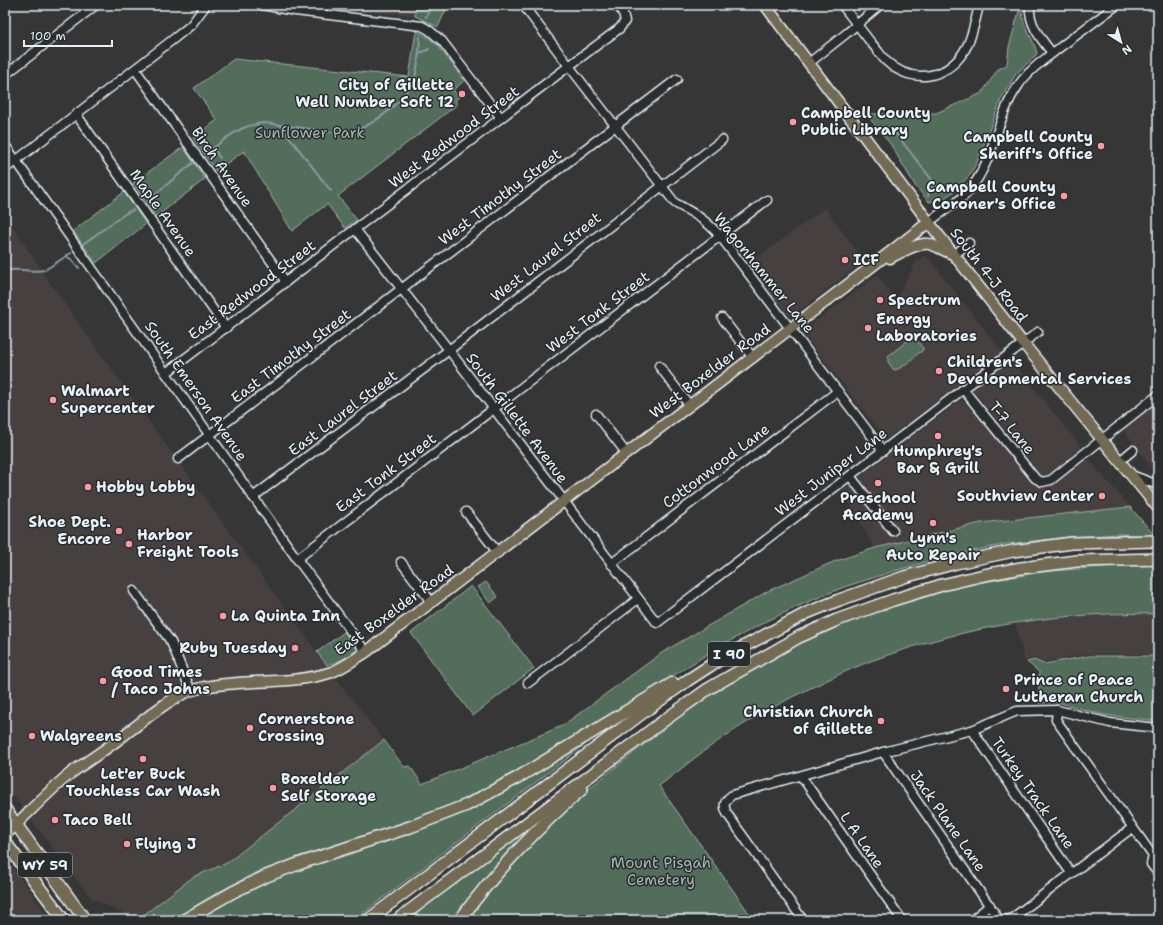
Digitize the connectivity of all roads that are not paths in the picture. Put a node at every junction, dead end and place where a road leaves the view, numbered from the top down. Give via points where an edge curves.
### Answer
1 (96, 5) edge
2 (206, 5) edge
3 (262, 5) edge
4 (523, 5) edge
5 (617, 5) edge
6 (765, 5) edge
7 (842, 5) edge
8 (880, 5) edge
9 (980, 5) edge
10 (1030, 5) edge
11 (1117, 5) edge
12 (857, 25) junction
13 (1052, 53) junction
14 (809, 63) junction
15 (569, 66) junction
16 (135, 69) junction
17 (5, 75) edge
18 (677, 79) dead end
19 (76, 114) junction
20 (501, 118) junction
21 (615, 126) junction
22 (722, 140) dead end
23 (5, 145) edge
24 (16, 160) junction
25 (5, 169) edge
26 (661, 186) junction
27 (767, 200) dead end
28 (929, 222) junction
29 (355, 229) junction
30 (720, 236) junction
31 (969, 243) dead end
32 (954, 255) junction
33 (875, 264) junction
34 (286, 282) junction
35 (401, 290) junction
36 (722, 318) dead end
37 (226, 328) junction
38 (790, 329) junction
39 (1038, 332) dead end
40 (1023, 344) junction
41 (449, 350) junction
42 (753, 358) junction
43 (659, 366) dead end
44 (166, 373) junction
45 (963, 389) junction
46 (838, 391) junction
47 (1158, 395) edge
48 (690, 406) junction
49 (493, 409) junction
50 (596, 414) dead end
51 (209, 435) junction
52 (1102, 441) junction
53 (1133, 450) dead end
54 (883, 451) junction
55 (627, 454) junction
56 (178, 459) dead end
57 (1120, 461) junction
58 (1131, 475) junction
59 (850, 476) junction
60 (1158, 485) edge
61 (254, 497) junction
62 (564, 502) junction
63 (1156, 503) edge
64 (466, 512) dead end
65 (893, 531) dead end
66 (1158, 541) edge
67 (498, 552) junction
68 (297, 559) junction
69 (1158, 559) edge
70 (401, 562) dead end
71 (611, 564) junction
72 (134, 592) dead end
73 (638, 598) junction
74 (839, 600) junction
75 (432, 603) junction
76 (657, 623) joint
77 (366, 652) junction
78 (733, 675) junction
79 (528, 684) dead end
80 (191, 691) junction
81 (1057, 710) junction
82 (1158, 728) edge
83 (972, 730) junction
84 (883, 752) junction
85 (801, 776) junction
86 (5, 809) edge
87 (16, 825) junction
88 (1132, 828) junction
89 (5, 835) edge
90 (5, 842) edge
91 (1156, 854) edge
92 (1072, 873) junction
93 (1158, 873) edge
94 (990, 906) junction
95 (64, 920) edge
96 (86, 920) edge
97 (184, 920) edge
98 (368, 920) edge
99 (397, 920) edge
100 (460, 920) edge
101 (803, 920) edge
102 (902, 920) edge
103 (972, 920) edge

1 - 17 street
2 - 16 street via 191,25
3 - 20 street via 422,26 442,41
4 - 15 street, Wagonhammer Lane
5 - 15 street, West Redwood Street via 624,13 625,21 620,28
6 - 14 main road, South 4-J Road
7 - 12 street
8 - 12 street
9 - 12 street via 968,46 958,61 945,71 930,76 914,76 898,70 885,60
10 - 13 street via 1035,30
11 - 13 street
12 - 14 street
13 - 28 street via 1018,85 1010,99 987,163 977,180 966,194
14 - 28 main road, South 4-J Road
15 - 20 street, West Redwood Street
15 - 21 street, Wagonhammer Lane
16 - 19 street
16 - 34 street, Birch Avenue
18 - 21 street, West Timothy Street
19 - 24 street
19 - 37 street, Maple Avenue
20 - 29 street, West Redwood Street
21 - 26 street, Wagonhammer Lane
21 - 35 street, West Timothy Street
22 - 26 street, West Laurel Street
23 - 24 street, South Emerson Avenue
24 - 25 street
24 - 44 street, South Emerson Avenue
26 - 30 street, Wagonhammer Lane via 675,203 697,214
26 - 41 street, West Laurel Street
27 - 30 street, West Tonk Street
28 - 32 main road, South 4-J Road
28 - 33 main road
29 - 34 street, East Redwood Street
29 - 35 street, South Gillette Avenue
30 - 38 street, Wagonhammer Lane
30 - 49 street, West Tonk Street
31 - 32 street
32 - 33 main road via 929,244 923,244
32 - 40 main road, South 4-J Road
33 - 38 main road, West Boxelder Road
34 - 37 street, East Redwood Street
35 - 41 street, South Gillette Avenue
35 - 51 street, East Timothy Street
36 - 42 street
37 - 44 street, East Redwood Street
38 - 42 main road, West Boxelder Road
38 - 46 street, Wagonhammer Lane
39 - 40 street, West Juniper Lane
40 - 45 street, West Juniper Lane
40 - 52 main road, South 4-J Road
41 - 49 street, South Gillette Avenue
41 - 61 street, East Laurel Street
42 - 48 main road, West Boxelder Road
43 - 48 street
44 - 51 street, South Emerson Avenue
45 - 52 street, T-7 Lane via 1034,478 1042,482 1051,480
45 - 54 street, West Juniper Lane
46 - 54 street, Wagonhammer Lane
46 - 71 street, Cottonwood Lane
47 - 52 street
48 - 55 main road, West Boxelder Road
49 - 62 street, South Gillette Avenue
49 - 68 street, East Tonk Street
50 - 55 street
51 - 56 street, East Timothy Street
51 - 61 street, South Emerson Avenue
52 - 57 main road, South 4-J Road
53 - 57 street
54 - 59 street, West Juniper Lane
55 - 62 main road, West Boxelder Road
57 - 58 main road, South 4-J Road
58 - 60 street
58 - 63 main road, South 4-J Road
59 - 65 street
59 - 76 street, West Juniper Lane
61 - 68 street, South Emerson Avenue
62 - 67 main road, East Boxelder Road
62 - 71 street, South Gillette Avenue
64 - 67 street
66 - 74 highway, I 90 via 1072,543 1013,551 904,577
67 - 75 main road, East Boxelder Road
68 - 77 street, South Emerson Avenue
69 - 78 highway, I 90 via 1077,561 1021,568 942,585 837,620 799,637
70 - 75 street
71 - 73 street, South Gillette Avenue
72 - 80 street via 171,642
73 - 76 street, South Gillette Avenue
73 - 79 street
74 - 97 highway, I 90 via 765,629 518,778 467,805 264,877
74 - 98 highway, I 90 via 765,634 688,680
75 - 77 main road, East Boxelder Road
77 - 80 main road, East Boxelder Road via 334,671 301,680 216,686
78 - 99 highway, I 90 via 708,689 641,736
78 - 100 highway, I 90 via 631,749 571,798 517,852
80 - 87 main road, East Boxelder Road via 167,703 70,774
81 - 82 street via 1110,722
81 - 83 street via 1018,711
81 - 88 street via 1056,720
83 - 84 street
83 - 92 street, Turkey Track Lane
84 - 85 street
84 - 94 street, Jack Plane Lane
85 - 101 street via 732,796 724,803 728,815
85 - 102 street, L A Lane
86 - 87 highway, WY 59
87 - 89 main road, East Boxelder Road
87 - 96 highway, WY 59
88 - 91 street
88 - 92 street
90 - 95 highway, WY 59
91 - 93 street via 1151,864
92 - 94 street, Jack Plane Lane via 1011,919 998,918
94 - 103 street

